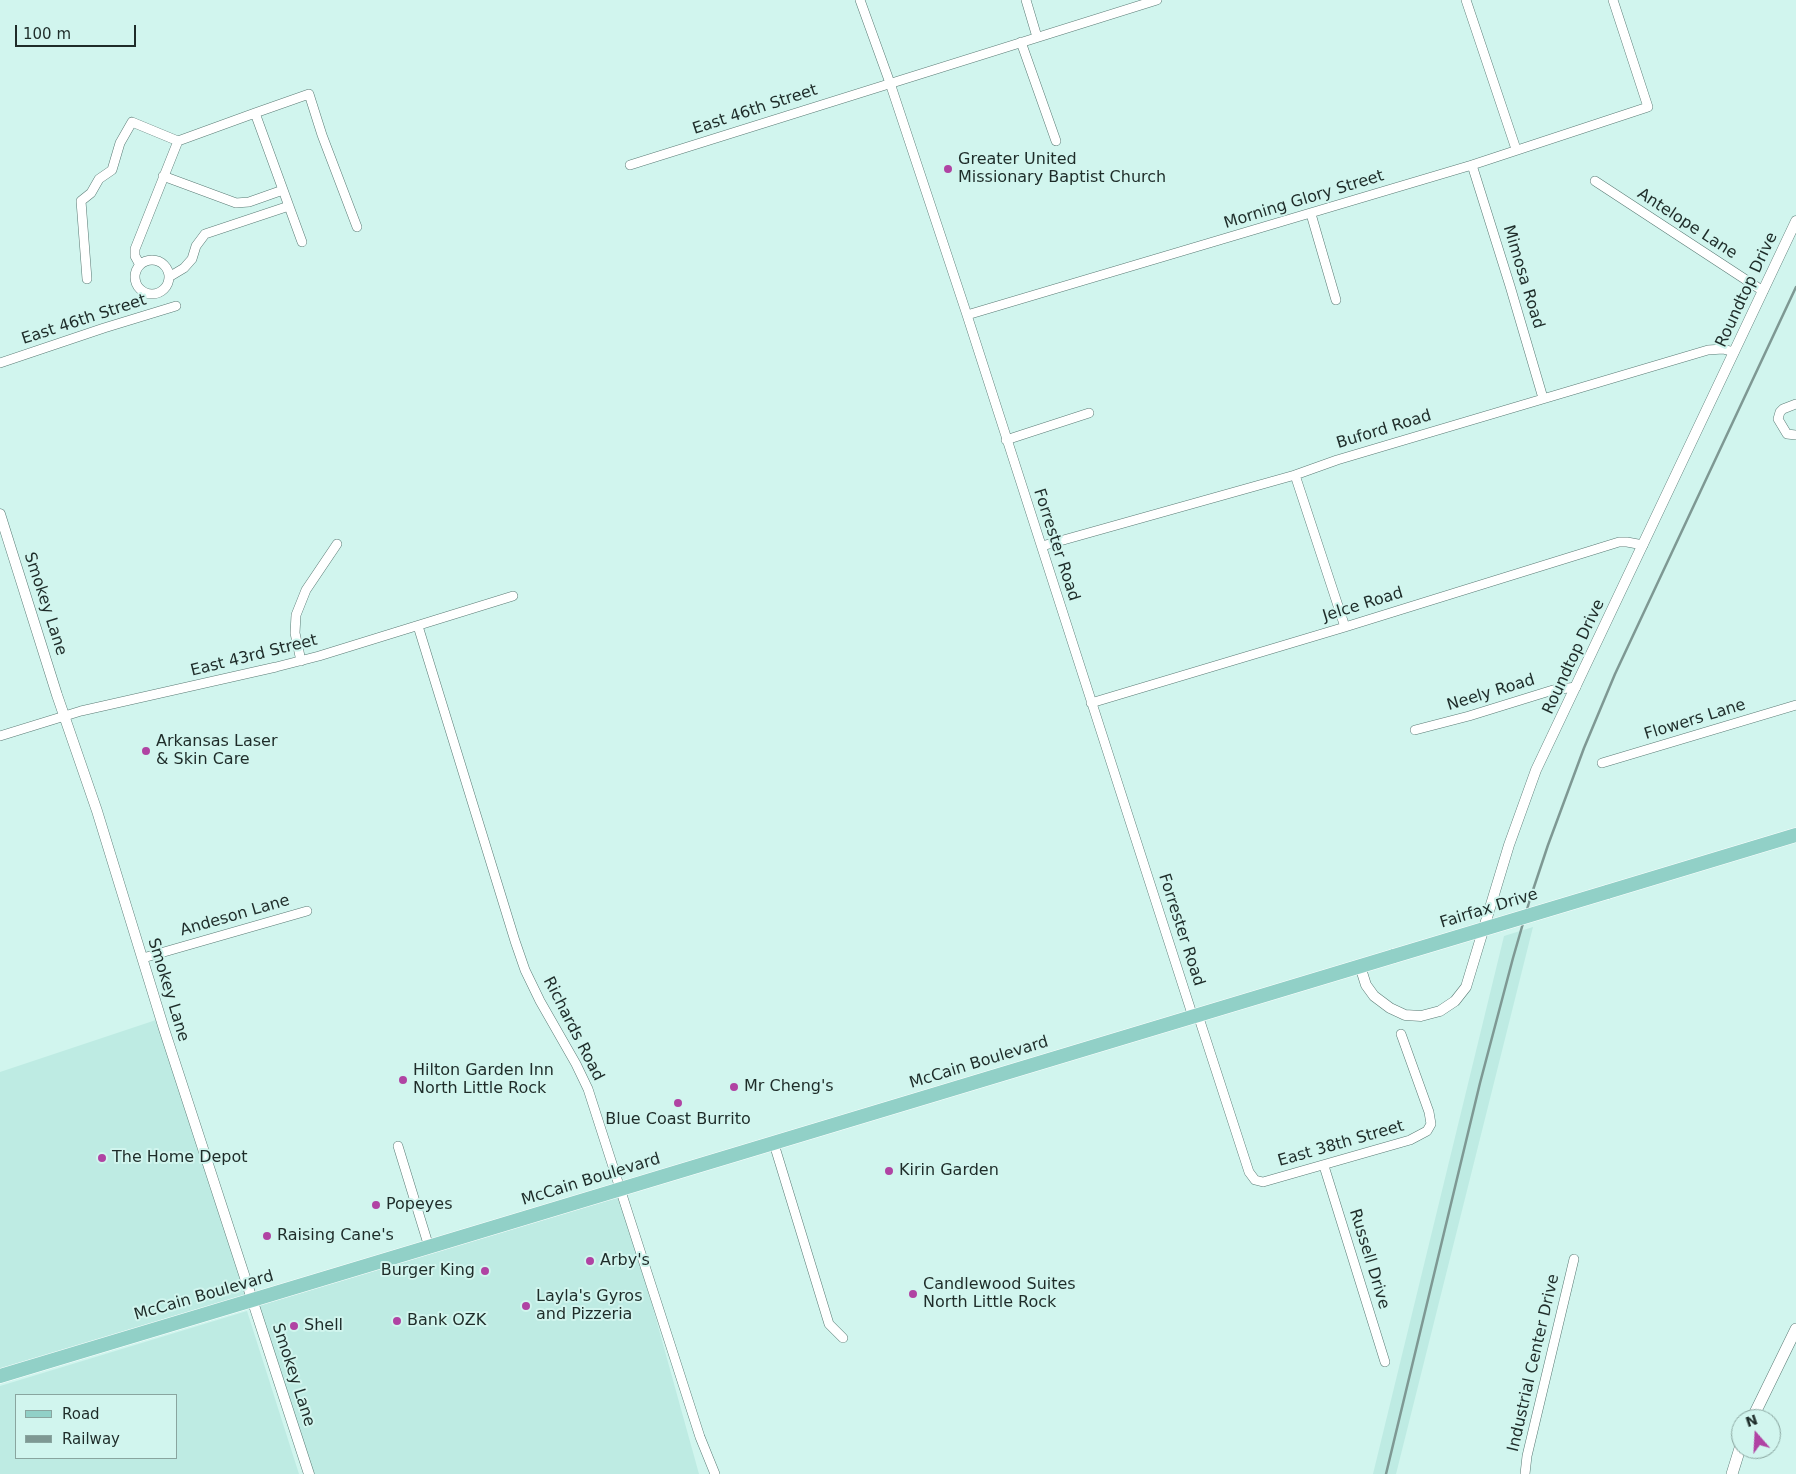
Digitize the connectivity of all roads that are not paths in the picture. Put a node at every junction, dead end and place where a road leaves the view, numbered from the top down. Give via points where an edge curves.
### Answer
1 (860, 0) edge
2 (1026, 0) edge
3 (1157, 0) edge
4 (1466, 0) edge
5 (1613, 0) edge
6 (1037, 37) junction
7 (1021, 42) junction
8 (890, 83) junction
9 (255, 113) junction
10 (178, 141) junction
11 (1056, 141) dead end
12 (1516, 149) junction
13 (630, 165) dead end
14 (1472, 165) junction
15 (163, 176) junction
16 (1595, 181) dead end
17 (283, 190) junction
18 (289, 206) junction
19 (1311, 214) junction
20 (1796, 221) edge
21 (357, 227) dead end
22 (302, 242) dead end
23 (140, 265) junction
24 (169, 277) junction
25 (87, 279) dead end
26 (1763, 291) junction
27 (157, 293) junction
28 (1336, 300) dead end
29 (176, 306) dead end
30 (166, 310) junction
31 (157, 312) junction
32 (967, 316) junction
33 (1734, 352) junction
34 (0, 363) edge
35 (1543, 398) junction
36 (1796, 404) edge
37 (1089, 413) dead end
38 (1796, 435) edge
39 (1006, 440) junction
40 (1295, 474) junction
41 (0, 514) edge
42 (337, 544) dead end
43 (1643, 545) junction
44 (1042, 546) junction
45 (514, 596) dead end
46 (418, 626) junction
47 (1345, 627) junction
48 (301, 661) junction
49 (1576, 687) junction
50 (1091, 703) junction
51 (1796, 705) edge
52 (65, 716) junction
53 (1415, 730) dead end
54 (0, 736) edge
55 (1602, 763) dead end
56 (1796, 835) edge
57 (307, 911) dead end
58 (143, 958) junction
59 (1360, 966) junction
60 (1195, 1016) junction
61 (1401, 1034) dead end
62 (774, 1144) junction
63 (398, 1146) dead end
64 (1324, 1166) junction
65 (1263, 1182) joint
66 (620, 1189) junction
67 (429, 1247) junction
68 (1574, 1259) dead end
69 (253, 1300) junction
70 (1796, 1329) edge
71 (843, 1338) dead end
72 (1385, 1362) dead end
73 (0, 1376) edge
74 (1757, 1409) edge
75 (1736, 1459) edge
76 (309, 1474) edge
77 (715, 1474) edge
78 (1525, 1474) edge
79 (1730, 1474) edge

1 - 8 street, Forrester Road
2 - 6 street
3 - 6 street
4 - 12 street
5 - 12 street, Morning Glory Street via 1648,107
6 - 7 street
7 - 8 street
7 - 11 street
8 - 13 street, East 46th Street
8 - 32 street, Forrester Road
9 - 10 street
9 - 17 street
9 - 21 street via 309,94
10 - 15 street
10 - 25 street via 132,122 120,144 112,170 98,179 91,193 81,201
12 - 14 street, Morning Glory Street
14 - 19 street, Morning Glory Street
14 - 35 street, Mimosa Road
15 - 17 street via 236,203 249,202
15 - 23 street via 135,249
16 - 26 street, Antelope Lane
17 - 18 street
18 - 22 street
18 - 24 street via 206,234 196,246 192,259
19 - 28 street
19 - 32 street, Morning Glory Street
20 - 26 street, Roundtop Drive
23 - 24 street via 149,260 160,262
23 - 27 street via 135,276 137,287 146,294
24 - 27 street via 167,285
26 - 33 street, Roundtop Drive
27 - 30 street
27 - 31 street
29 - 30 street, East 46th Street
30 - 31 street, East 46th Street
31 - 34 street, East 46th Street
32 - 39 street, Forrester Road
33 - 35 street, Buford Road via 1708,350
33 - 43 street, Roundtop Drive
35 - 40 street, Buford Road
36 - 38 street via 1783,408 1778,419 1787,434
37 - 39 street
39 - 44 street, Forrester Road
40 - 44 street, Buford Road
40 - 47 street
41 - 52 street, Smokey Lane
42 - 48 street via 306,590 296,615
43 - 47 street, Jelce Road via 1619,542
43 - 49 street, Roundtop Drive
44 - 50 street, Forrester Road
45 - 46 street, East 43rd Street
46 - 48 street, East 43rd Street
46 - 66 street, Richards Road via 525,970 588,1089
47 - 50 street, Jelce Road
48 - 52 street, East 43rd Street
49 - 53 street, Neely Road via 1553,690
49 - 59 street, Roundtop Drive via 1536,770 1463,991 1440,1011 1421,1016 1405,1015 1374,996 1366,985
50 - 60 street, Forrester Road
51 - 55 street, Flowers Lane
52 - 54 street, East 43rd Street
52 - 58 street, Smokey Lane
56 - 59 main road, Fairfax Drive, bridge
57 - 58 street, Andeson Lane
58 - 69 street, Smokey Lane
59 - 60 main road, Fairfax Drive
60 - 62 main road, McCain Boulevard
60 - 65 street, Forrester Road via 1249,1172 1255,1180
61 - 64 street, East 38th Street via 1429,1112 1431,1124 1427,1131 1410,1140
62 - 66 main road, McCain Boulevard
62 - 71 street via 829,1324
63 - 67 street
64 - 65 street, East 38th Street
64 - 72 street, Russell Drive
66 - 67 main road, McCain Boulevard
66 - 77 street, Richards Road via 695,1422
67 - 69 main road, McCain Boulevard
68 - 78 street, Industrial Center Drive
69 - 73 main road, McCain Boulevard
69 - 76 street, Smokey Lane
70 - 74 main road
75 - 79 main road

